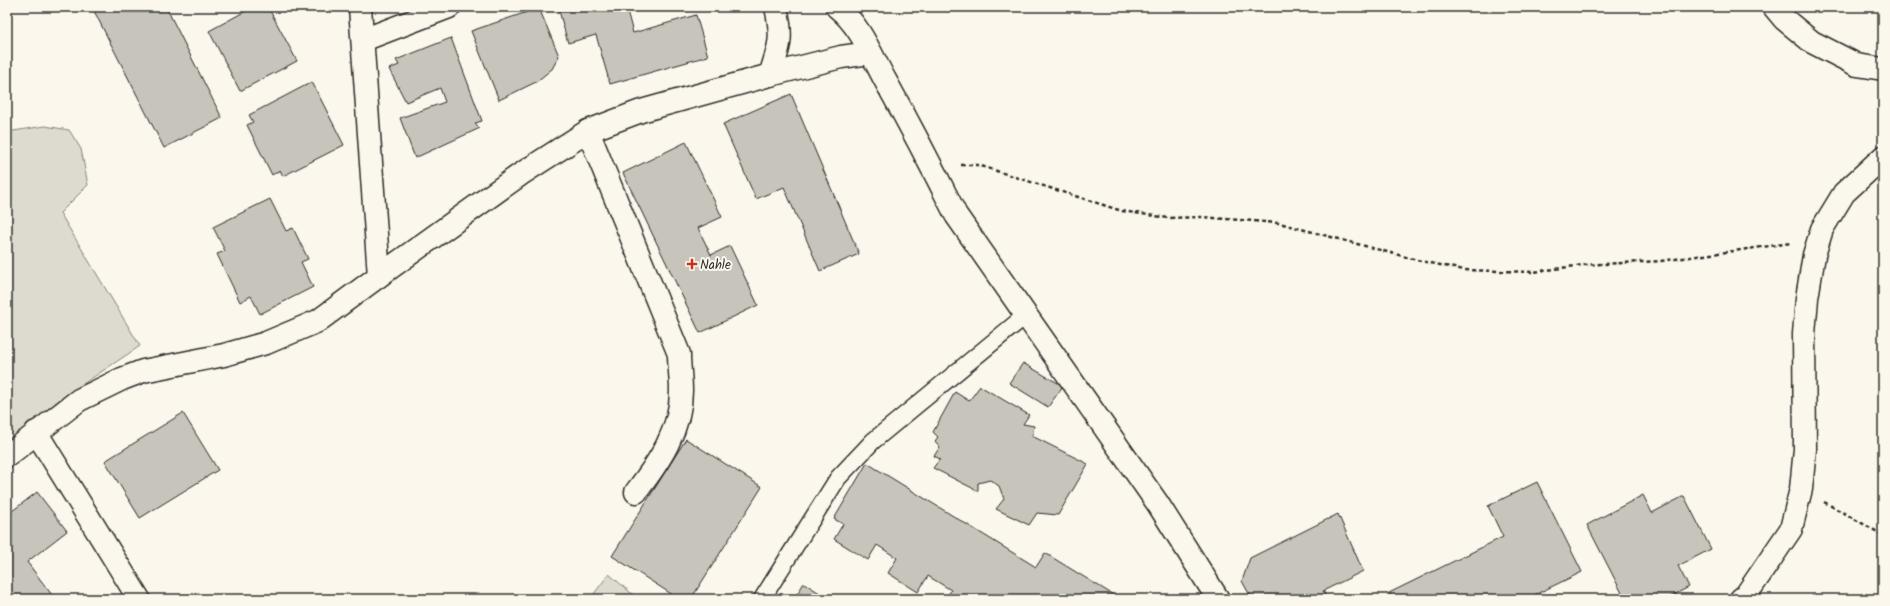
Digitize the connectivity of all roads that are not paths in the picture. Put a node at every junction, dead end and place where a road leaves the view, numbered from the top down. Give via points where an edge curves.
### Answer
1 (360, 7) edge
2 (449, 7) edge
3 (776, 7) edge
4 (837, 7) edge
5 (1774, 7) edge
6 (363, 40) junction
7 (870, 53) junction
8 (1883, 69) edge
9 (770, 75) junction
10 (588, 131) junction
11 (1883, 157) edge
12 (378, 276) junction
13 (1026, 315) junction
14 (36, 432) junction
15 (7, 456) edge
16 (636, 492) dead end
17 (139, 599) edge
18 (762, 599) edge
19 (1218, 599) edge
20 (1740, 599) edge

1 - 6 street
2 - 6 street
3 - 9 street via 781,30 780,47
4 - 7 street via 853,24
5 - 8 street via 1784,19 1812,42 1857,65
6 - 12 street
7 - 9 street via 841,57
7 - 13 street via 956,215
9 - 10 street via 641,111
10 - 12 street via 521,174
10 - 16 street via 678,354 682,392 676,428 659,462
11 - 20 street via 1844,193 1822,229 1814,255 1804,334 1805,449 1801,489 1791,529 1746,595
12 - 14 street via 318,321 266,343 224,355 143,371 122,379 79,400
13 - 18 lane via 873,441 838,478
13 - 19 street via 1158,504
14 - 15 street
14 - 17 street

